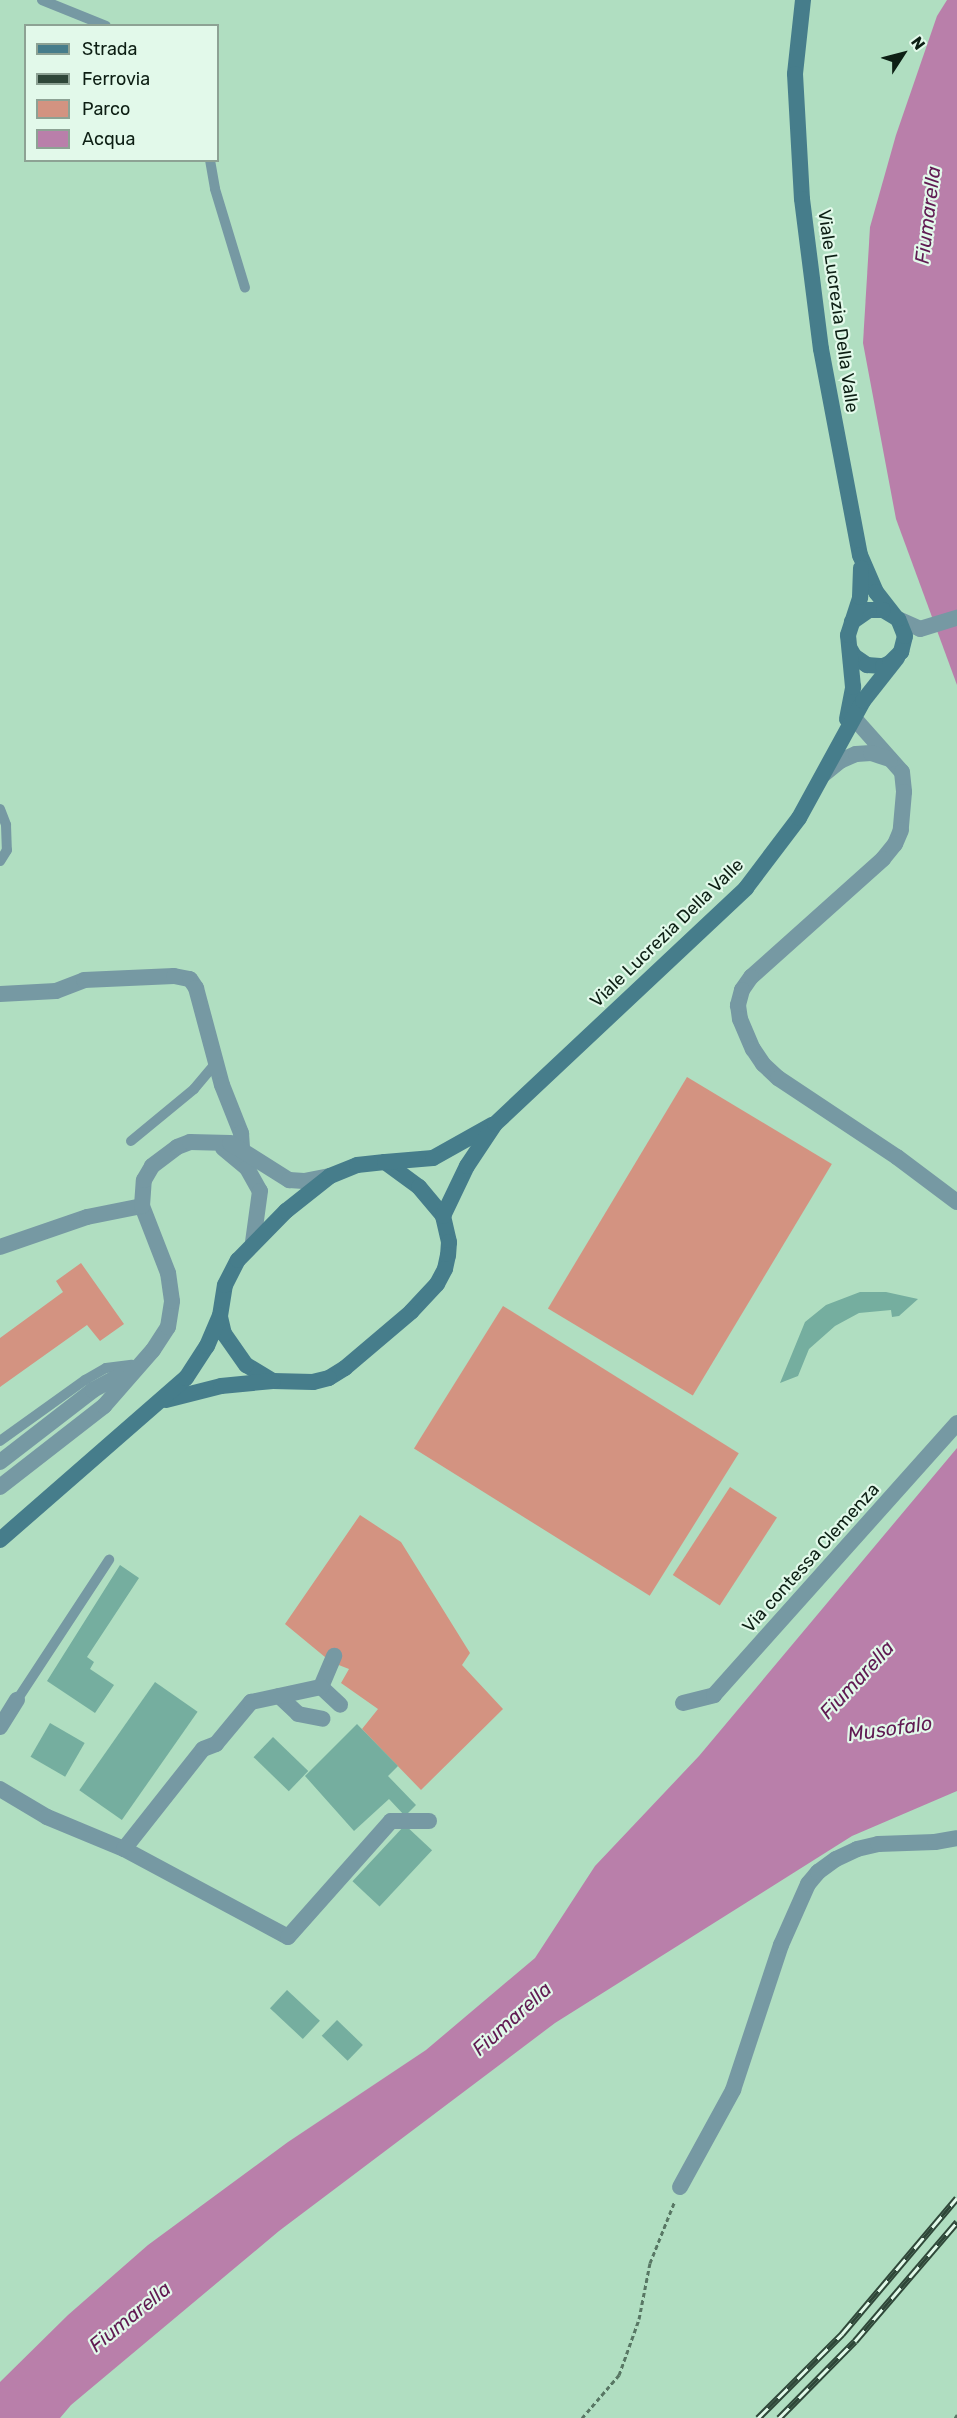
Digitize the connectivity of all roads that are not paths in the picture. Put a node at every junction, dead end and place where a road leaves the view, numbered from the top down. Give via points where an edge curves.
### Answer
1 (42, 0) edge
2 (803, 0) edge
3 (101, 24) edge
4 (210, 162) edge
5 (245, 288) dead end
6 (860, 555) junction
7 (897, 617) junction
8 (957, 618) edge
9 (852, 622) junction
10 (932, 627) junction
11 (850, 649) junction
12 (899, 655) junction
13 (854, 718) junction
14 (844, 734) junction
15 (894, 760) junction
16 (823, 775) junction
17 (0, 809) edge
18 (0, 861) edge
19 (0, 994) edge
20 (215, 1064) junction
21 (495, 1124) junction
22 (130, 1141) dead end
23 (216, 1142) junction
24 (242, 1149) junction
25 (385, 1162) junction
26 (330, 1176) junction
27 (957, 1202) edge
28 (142, 1206) junction
29 (443, 1216) junction
30 (253, 1242) junction
31 (0, 1247) edge
32 (220, 1316) junction
33 (141, 1364) junction
34 (273, 1381) junction
35 (162, 1401) junction
36 (957, 1423) edge
37 (0, 1441) edge
38 (0, 1462) edge
39 (0, 1487) edge
40 (0, 1540) edge
41 (109, 1560) dead end
42 (334, 1656) dead end
43 (321, 1687) junction
44 (279, 1696) junction
45 (18, 1700) joint
46 (684, 1703) dead end
47 (340, 1705) dead end
48 (323, 1719) dead end
49 (0, 1727) edge
50 (0, 1789) edge
51 (429, 1821) dead end
52 (957, 1838) edge
53 (124, 1849) junction
54 (680, 2187) road end

1 - 3 lane
2 - 6 main road, Viale Lucrezia Della Valle via 795,74 802,199 821,349
4 - 5 lane
6 - 7 main road, Viale Lucrezia Della Valle via 876,592
6 - 9 main road via 861,590
7 - 9 main road via 883,610 869,610
7 - 10 street via 915,629
7 - 12 main road via 905,636
8 - 10 street
9 - 11 main road via 848,635
10 - 12 street
11 - 12 main road via 867,665 883,666
11 - 14 main road via 853,687
12 - 13 main road, Viale Lucrezia Della Valle via 876,682
13 - 14 main road, Viale Lucrezia Della Valle
13 - 15 street
14 - 16 main road, Viale Lucrezia Della Valle
15 - 16 street via 871,753 856,754
15 - 27 street via 902,772 904,792 901,830 895,844 860,882 751,977 738,1005 740,1019 763,1065
16 - 21 main road, Viale Lucrezia Della Valle via 799,818 746,888
17 - 18 lane via 6,825 7,850
19 - 20 street via 56,991 84,980 174,976 190,979 196,988
20 - 22 lane via 194,1089
20 - 24 street via 238,1124
21 - 25 main road, Viale Lucrezia Della Valle via 433,1158
21 - 29 main road, Viale Lucrezia Della Valle via 467,1166
23 - 24 street
23 - 28 street via 190,1142 165,1154 144,1180
23 - 30 street via 247,1168 260,1191
24 - 26 street via 289,1180
25 - 26 main road, Viale Lucrezia Della Valle via 357,1165
25 - 29 main road, Viale Lucrezia Della Valle via 419,1187
26 - 30 main road, Viale Lucrezia Della Valle
28 - 31 street via 87,1217
28 - 33 street via 168,1273 172,1301 168,1327
29 - 34 main road, Viale Lucrezia Della Valle via 449,1242 445,1269 437,1284 411,1311 329,1378 314,1382
30 - 32 main road, Viale Lucrezia Della Valle via 225,1285
32 - 34 main road, Viale Lucrezia Della Valle via 224,1334 246,1365
32 - 35 main road, Viale Lucrezia Della Valle via 207,1346 186,1378
33 - 37 lane via 106,1368 84,1380
33 - 38 street via 93,1390
33 - 39 street via 104,1406
34 - 35 main road, Viale Lucrezia Della Valle via 221,1386
35 - 40 main road, Viale Lucrezia Della Valle
36 - 46 street, Via contessa Clemenza via 714,1695
41 - 45 lane
42 - 43 street
43 - 44 street
43 - 47 street
44 - 48 street via 298,1714
44 - 53 street via 251,1702 216,1744 202,1749
45 - 49 street
50 - 53 street via 46,1818
51 - 53 street via 391,1821 288,1937
52 - 54 street via 857,1849 836,1859 808,1884 781,1945 733,2090

